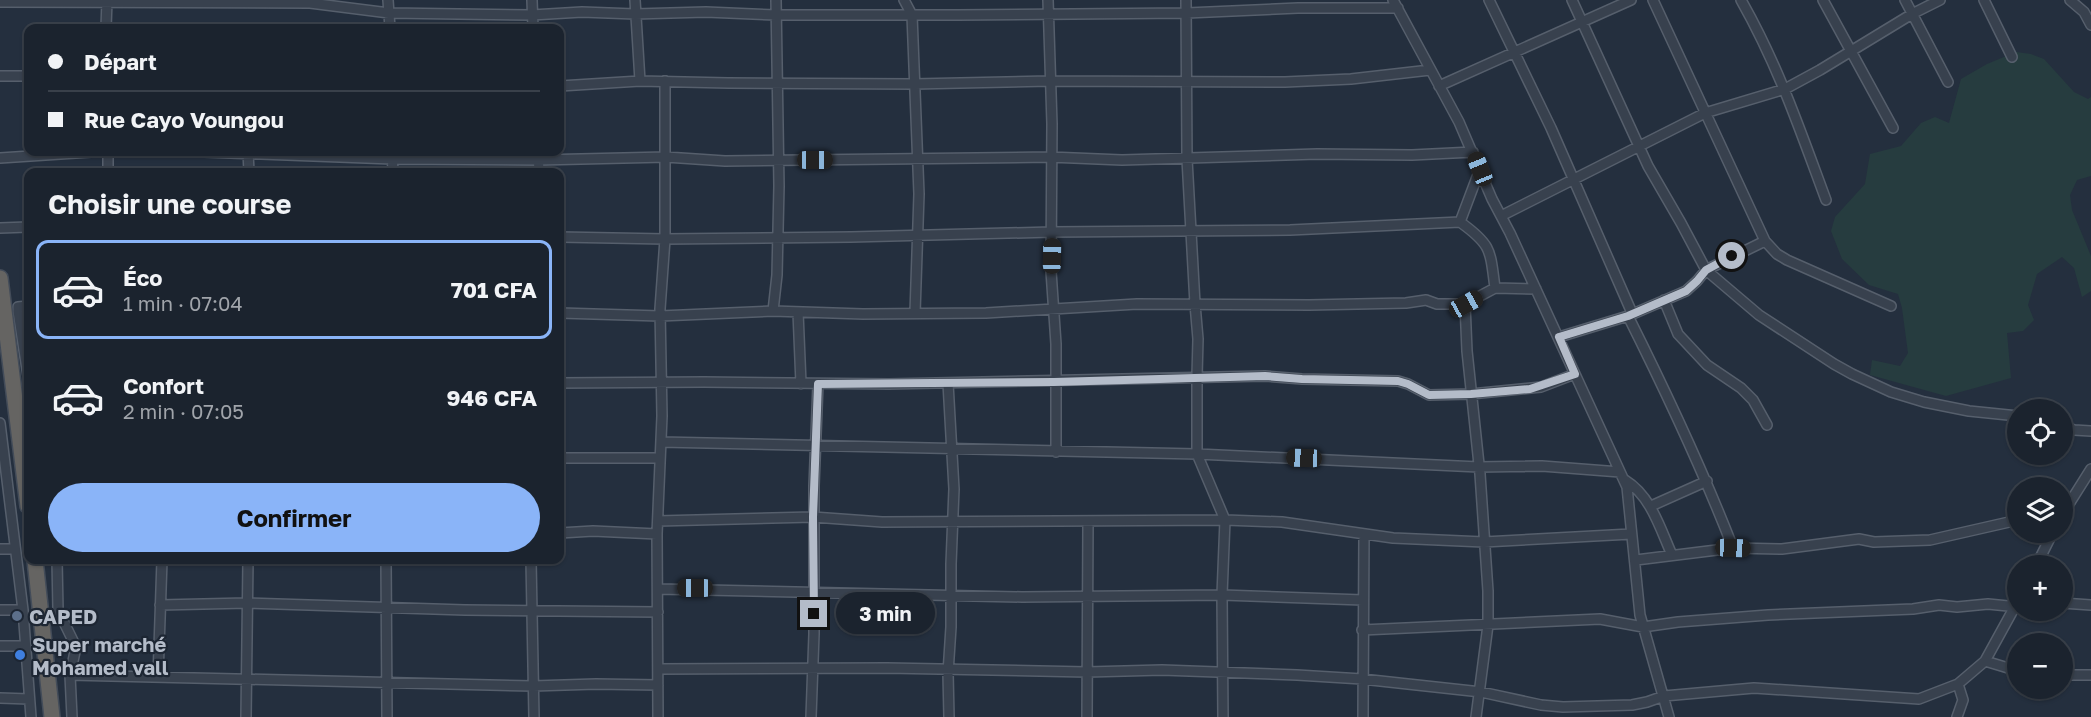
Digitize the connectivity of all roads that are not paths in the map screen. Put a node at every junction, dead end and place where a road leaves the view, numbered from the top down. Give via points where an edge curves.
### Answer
1 (388, 0) edge
2 (532, 0) edge
3 (634, 0) edge
4 (776, 0) edge
5 (904, 0) edge
6 (1047, 0) edge
7 (1186, 0) edge
8 (1489, 0) edge
9 (1572, 0) edge
10 (1631, 0) edge
11 (1653, 0) edge
12 (1741, 0) edge
13 (1823, 0) edge
14 (1905, 0) edge
15 (1940, 0) edge
16 (1984, 0) edge
17 (2070, 0) edge
18 (107, 1) edge
19 (0, 2) edge
20 (1395, 4) edge
21 (389, 13) junction
22 (1187, 13) junction
23 (635, 14) junction
24 (1048, 14) junction
25 (1912, 14) junction
26 (532, 15) junction
27 (776, 15) junction
28 (912, 15) junction
29 (1582, 23) junction
30 (106, 24) edge
31 (390, 24) edge
32 (533, 24) edge
33 (2091, 25) edge
34 (1850, 51) junction
35 (1514, 54) junction
36 (2012, 57) dead end
37 (1430, 70) junction
38 (0, 76) edge
39 (24, 76) edge
40 (640, 81) junction
41 (665, 81) junction
42 (1049, 81) junction
43 (1187, 81) junction
44 (1948, 82) dead end
45 (777, 83) junction
46 (914, 84) junction
47 (564, 86) edge
48 (1438, 86) junction
49 (1785, 88) junction
50 (1705, 113) junction
51 (1893, 128) dead end
52 (1638, 146) junction
53 (1473, 152) junction
54 (30, 156) edge
55 (538, 156) edge
56 (666, 157) junction
57 (1050, 157) junction
58 (0, 158) edge
59 (916, 159) junction
60 (1187, 159) junction
61 (778, 160) junction
62 (1480, 169) junction
63 (1573, 181) junction
64 (1826, 200) dead end
65 (1501, 216) junction
66 (1460, 222) junction
67 (24, 227) edge
68 (0, 228) edge
69 (1191, 231) junction
70 (1052, 232) junction
71 (918, 235) junction
72 (778, 236) junction
73 (564, 237) edge
74 (665, 238) junction
75 (1765, 241) junction
76 (1706, 270) junction
77 (0, 278) edge
78 (1495, 288) junction
79 (1536, 289) junction
80 (1664, 300) junction
81 (1194, 304) junction
82 (1466, 304) junction
83 (24, 306) edge
84 (1892, 306) dead end
85 (1053, 308) junction
86 (773, 311) junction
87 (798, 312) junction
88 (564, 313) edge
89 (915, 313) junction
90 (1630, 314) junction
91 (660, 316) junction
92 (1559, 337) junction
93 (24, 350) edge
94 (1575, 374) junction
95 (1197, 376) junction
96 (662, 382) junction
97 (1054, 382) junction
98 (564, 383) edge
99 (948, 383) junction
100 (801, 384) junction
101 (818, 384) junction
102 (1471, 394) junction
103 (2007, 415) edge
104 (0, 423) edge
105 (1767, 425) dead end
106 (2073, 430) edge
107 (2091, 431) edge
108 (661, 442) junction
109 (1, 443) edge
110 (816, 447) junction
111 (951, 450) junction
112 (1056, 452) junction
113 (1197, 454) junction
114 (564, 458) edge
115 (660, 458) junction
116 (1479, 467) junction
117 (2091, 469) edge
118 (24, 473) edge
119 (1622, 475) junction
120 (1707, 481) junction
121 (2073, 497) edge
122 (1651, 506) junction
123 (813, 517) junction
124 (1225, 520) junction
125 (658, 521) junction
126 (953, 521) junction
127 (1088, 522) junction
128 (2007, 522) edge
129 (564, 533) edge
130 (657, 534) junction
131 (1364, 534) junction
132 (1631, 534) junction
133 (1484, 542) junction
134 (1733, 548) junction
135 (0, 549) edge
136 (15, 549) junction
137 (1672, 555) junction
138 (1636, 560) junction
139 (35, 564) edge
140 (57, 564) edge
141 (162, 564) edge
142 (248, 564) edge
143 (386, 564) edge
144 (531, 564) edge
145 (658, 589) junction
146 (814, 593) junction
147 (1222, 595) junction
148 (951, 596) junction
149 (1088, 596) junction
150 (1363, 600) junction
151 (247, 603) junction
152 (2073, 604) edge
153 (160, 605) junction
154 (2091, 605) edge
155 (2007, 606) edge
156 (386, 607) junction
157 (0, 610) edge
158 (22, 610) junction
159 (532, 610) junction
160 (658, 612) junction
161 (2007, 620) edge
162 (1488, 624) junction
163 (1643, 627) junction
164 (1362, 630) junction
165 (0, 646) edge
166 (26, 646) junction
167 (1985, 661) junction
168 (2007, 668) edge
169 (659, 669) junction
170 (812, 669) junction
171 (948, 669) junction
172 (1087, 672) junction
173 (1223, 673) junction
174 (70, 675) junction
175 (2073, 675) edge
176 (2091, 675) edge
177 (158, 677) junction
178 (1362, 679) junction
179 (247, 680) junction
180 (387, 682) junction
181 (1958, 684) junction
182 (658, 685) junction
183 (533, 686) junction
184 (1481, 692) junction
185 (1664, 696) junction
186 (0, 698) edge
187 (29, 699) junction
188 (31, 717) edge
189 (52, 717) edge
190 (72, 717) edge
191 (246, 717) edge
192 (387, 717) edge
193 (534, 717) edge
194 (658, 717) edge
195 (811, 717) edge
196 (949, 717) edge
197 (1087, 717) edge
198 (1223, 717) edge
199 (1363, 717) edge
200 (1476, 717) edge
201 (1669, 717) edge
202 (1957, 717) edge

1 - 21 street
2 - 26 street
3 - 23 street
4 - 27 street
5 - 28 street
6 - 24 street
7 - 22 street
8 - 35 street
9 - 29 street
10 - 29 street
11 - 50 street
12 - 49 street
13 - 34 street
14 - 25 street
15 - 25 street
16 - 36 street
17 - 33 street via 2084,12
18 - 19 street
18 - 21 street via 310,3
18 - 30 street
20 - 22 street
20 - 37 street
21 - 26 street
21 - 31 street
22 - 24 street
22 - 43 street
23 - 26 street
23 - 27 street
23 - 40 street
24 - 28 street
24 - 42 street
25 - 34 street
25 - 44 street
26 - 32 street
27 - 28 street
27 - 45 street
28 - 46 street
29 - 35 street
29 - 52 street
34 - 49 street
34 - 51 street
35 - 48 street
35 - 63 street
37 - 43 street via 1296,81
37 - 48 street
38 - 39 street
40 - 41 street
40 - 47 street
41 - 45 street
41 - 56 street
42 - 43 street
42 - 46 street
42 - 57 street
43 - 60 street
45 - 46 street
45 - 61 street
46 - 59 street
48 - 53 street
49 - 50 street
49 - 64 street
50 - 52 street
50 - 75 street
52 - 63 street
52 - 76 street
53 - 60 street
53 - 62 street
54 - 58 street
55 - 56 street
56 - 61 street
56 - 74 street
57 - 59 street
57 - 60 street
57 - 70 street
59 - 61 street
59 - 71 street
60 - 69 street
61 - 72 street
62 - 65 street
62 - 66 street
63 - 65 street
63 - 90 street
65 - 79 street
66 - 69 street
66 - 78 street via 1486,243
67 - 68 street
69 - 70 street
69 - 81 street
70 - 71 street
70 - 85 street
71 - 72 street
71 - 89 street
72 - 74 street
72 - 86 street
73 - 74 street
74 - 91 street
75 - 76 street
75 - 84 street via 1787,260
76 - 80 street via 1686,291
76 - 103 street via 1760,315 1852,374 1924,402
77 - 118 highway
78 - 79 street
78 - 82 street
79 - 92 street
80 - 90 street
80 - 105 street via 1678,334 1707,365 1753,400
81 - 82 street via 1426,300
81 - 85 street
81 - 95 street
82 - 102 street
83 - 93 street via 18,308
85 - 89 street
85 - 97 street
86 - 87 street
86 - 91 street
87 - 89 street
87 - 100 street
88 - 91 street
90 - 92 street
90 - 120 street
91 - 96 street
92 - 94 street
94 - 102 street via 1530,389
94 - 119 street
95 - 97 street
95 - 102 street via 1398,381 1429,395
95 - 113 street
96 - 98 street
96 - 100 street
96 - 108 street
97 - 99 street
97 - 112 street
99 - 101 street
99 - 111 street
100 - 101 street
101 - 110 street
102 - 116 street
104 - 109 street
106 - 107 street
108 - 110 street
108 - 115 street
109 - 136 street
110 - 111 street
110 - 123 street
111 - 112 street
111 - 126 street
112 - 113 street
113 - 116 street
113 - 124 street
114 - 115 street
115 - 125 street
116 - 119 street via 1542,466
116 - 133 street
117 - 121 street
119 - 122 street
119 - 132 street via 1629,495
120 - 122 street
120 - 134 street
122 - 137 street
123 - 125 street
123 - 126 street via 882,522
123 - 146 street
124 - 127 street
124 - 131 street via 1282,522
124 - 147 street
125 - 130 street
126 - 127 street
126 - 148 street
127 - 149 street
128 - 134 street via 1930,540 1859,539 1782,549
129 - 130 street
130 - 145 street
131 - 133 street
131 - 150 street
132 - 133 street
132 - 138 street
133 - 162 street
134 - 137 street
135 - 136 street
136 - 158 street
137 - 138 street
138 - 163 street
139 - 189 highway
140 - 174 street via 58,610 76,647
141 - 153 street
142 - 151 street
143 - 156 street
144 - 159 street
145 - 146 street
145 - 160 street
146 - 148 street
146 - 170 street
147 - 149 street
147 - 150 street
147 - 173 street
148 - 149 street
148 - 171 street
149 - 172 street
150 - 164 street
151 - 153 street
151 - 156 street
151 - 179 street
152 - 154 street
153 - 177 street
155 - 163 street via 1935,605
156 - 159 street
156 - 180 street
157 - 158 street
158 - 166 street
159 - 160 street
159 - 183 street
160 - 169 street
161 - 167 street
162 - 163 street via 1600,619
162 - 164 street
162 - 184 street
163 - 185 street
164 - 178 street
165 - 166 street
166 - 187 street
167 - 168 street
167 - 181 street
169 - 170 street
169 - 182 street
170 - 171 street
170 - 195 street
171 - 172 street
171 - 196 street
172 - 173 street via 1162,669
172 - 197 street
173 - 178 street
173 - 198 street
174 - 177 street
174 - 190 street
175 - 176 street
177 - 179 street
178 - 184 street
178 - 199 street
179 - 180 street
179 - 191 street
180 - 183 street
180 - 192 street
181 - 185 street via 1919,699 1754,688
181 - 202 street via 1963,700
182 - 183 street
182 - 194 street
183 - 193 street
184 - 185 street via 1563,706 1632,705
184 - 200 street
185 - 201 street
186 - 187 street
187 - 188 street

